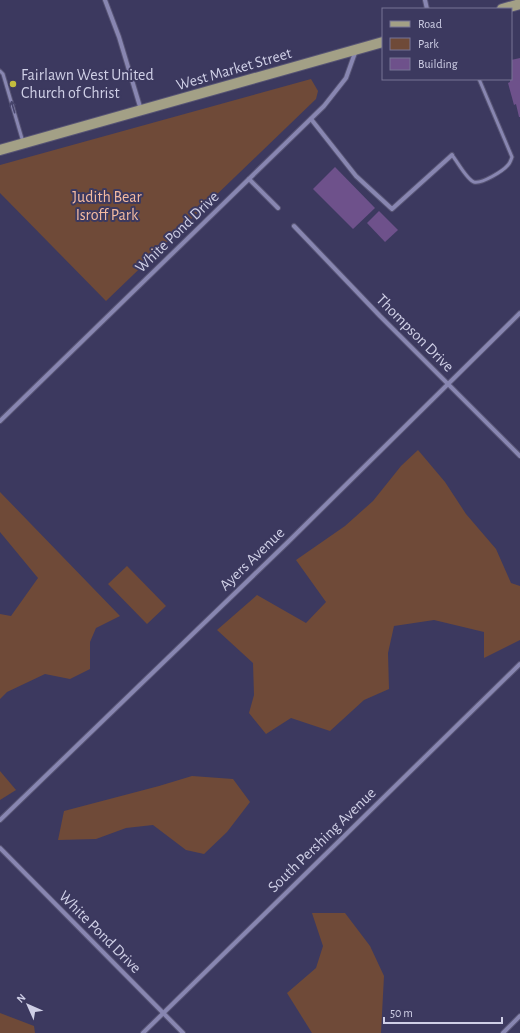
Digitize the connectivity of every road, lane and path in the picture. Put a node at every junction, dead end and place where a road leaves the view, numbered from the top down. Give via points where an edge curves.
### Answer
1 (105, 0) edge
2 (520, 4) edge
3 (506, 8) edge
4 (382, 42) edge
5 (356, 50) junction
6 (0, 70) edge
7 (479, 80) edge
8 (142, 110) junction
9 (311, 119) junction
10 (23, 144) junction
11 (0, 150) edge
12 (452, 155) joint
13 (249, 179) junction
14 (278, 208) dead end
15 (294, 226) dead end
16 (520, 313) edge
17 (448, 384) junction
18 (0, 421) edge
19 (520, 456) edge
20 (520, 664) edge
21 (0, 820) edge
22 (0, 848) edge
23 (163, 1012) junction
24 (520, 1016) edge
25 (143, 1033) edge
26 (183, 1033) edge
27 (503, 1033) edge

1 - 8 street
2 - 3 main road
4 - 5 main road, West Market Street
5 - 8 main road, West Market Street
5 - 9 street, White Pond Drive via 346,78
10 -> 6 lane
7 - 12 lane via 512,157 500,172 481,182 474,182
8 - 10 main road, West Market Street
9 - 12 street via 356,176 392,209
9 - 13 street, White Pond Drive
10 - 11 main road, West Market Street
13 - 14 street
13 - 18 street, White Pond Drive
15 - 17 street, Thompson Drive
16 - 17 street, Ayers Avenue
17 - 19 street, Thompson Drive
17 - 21 street, Ayers Avenue
20 - 23 street, South Pershing Avenue
22 - 23 street, White Pond Drive
23 - 25 street, South Pershing Avenue
23 - 26 street, White Pond Drive
24 - 27 street

